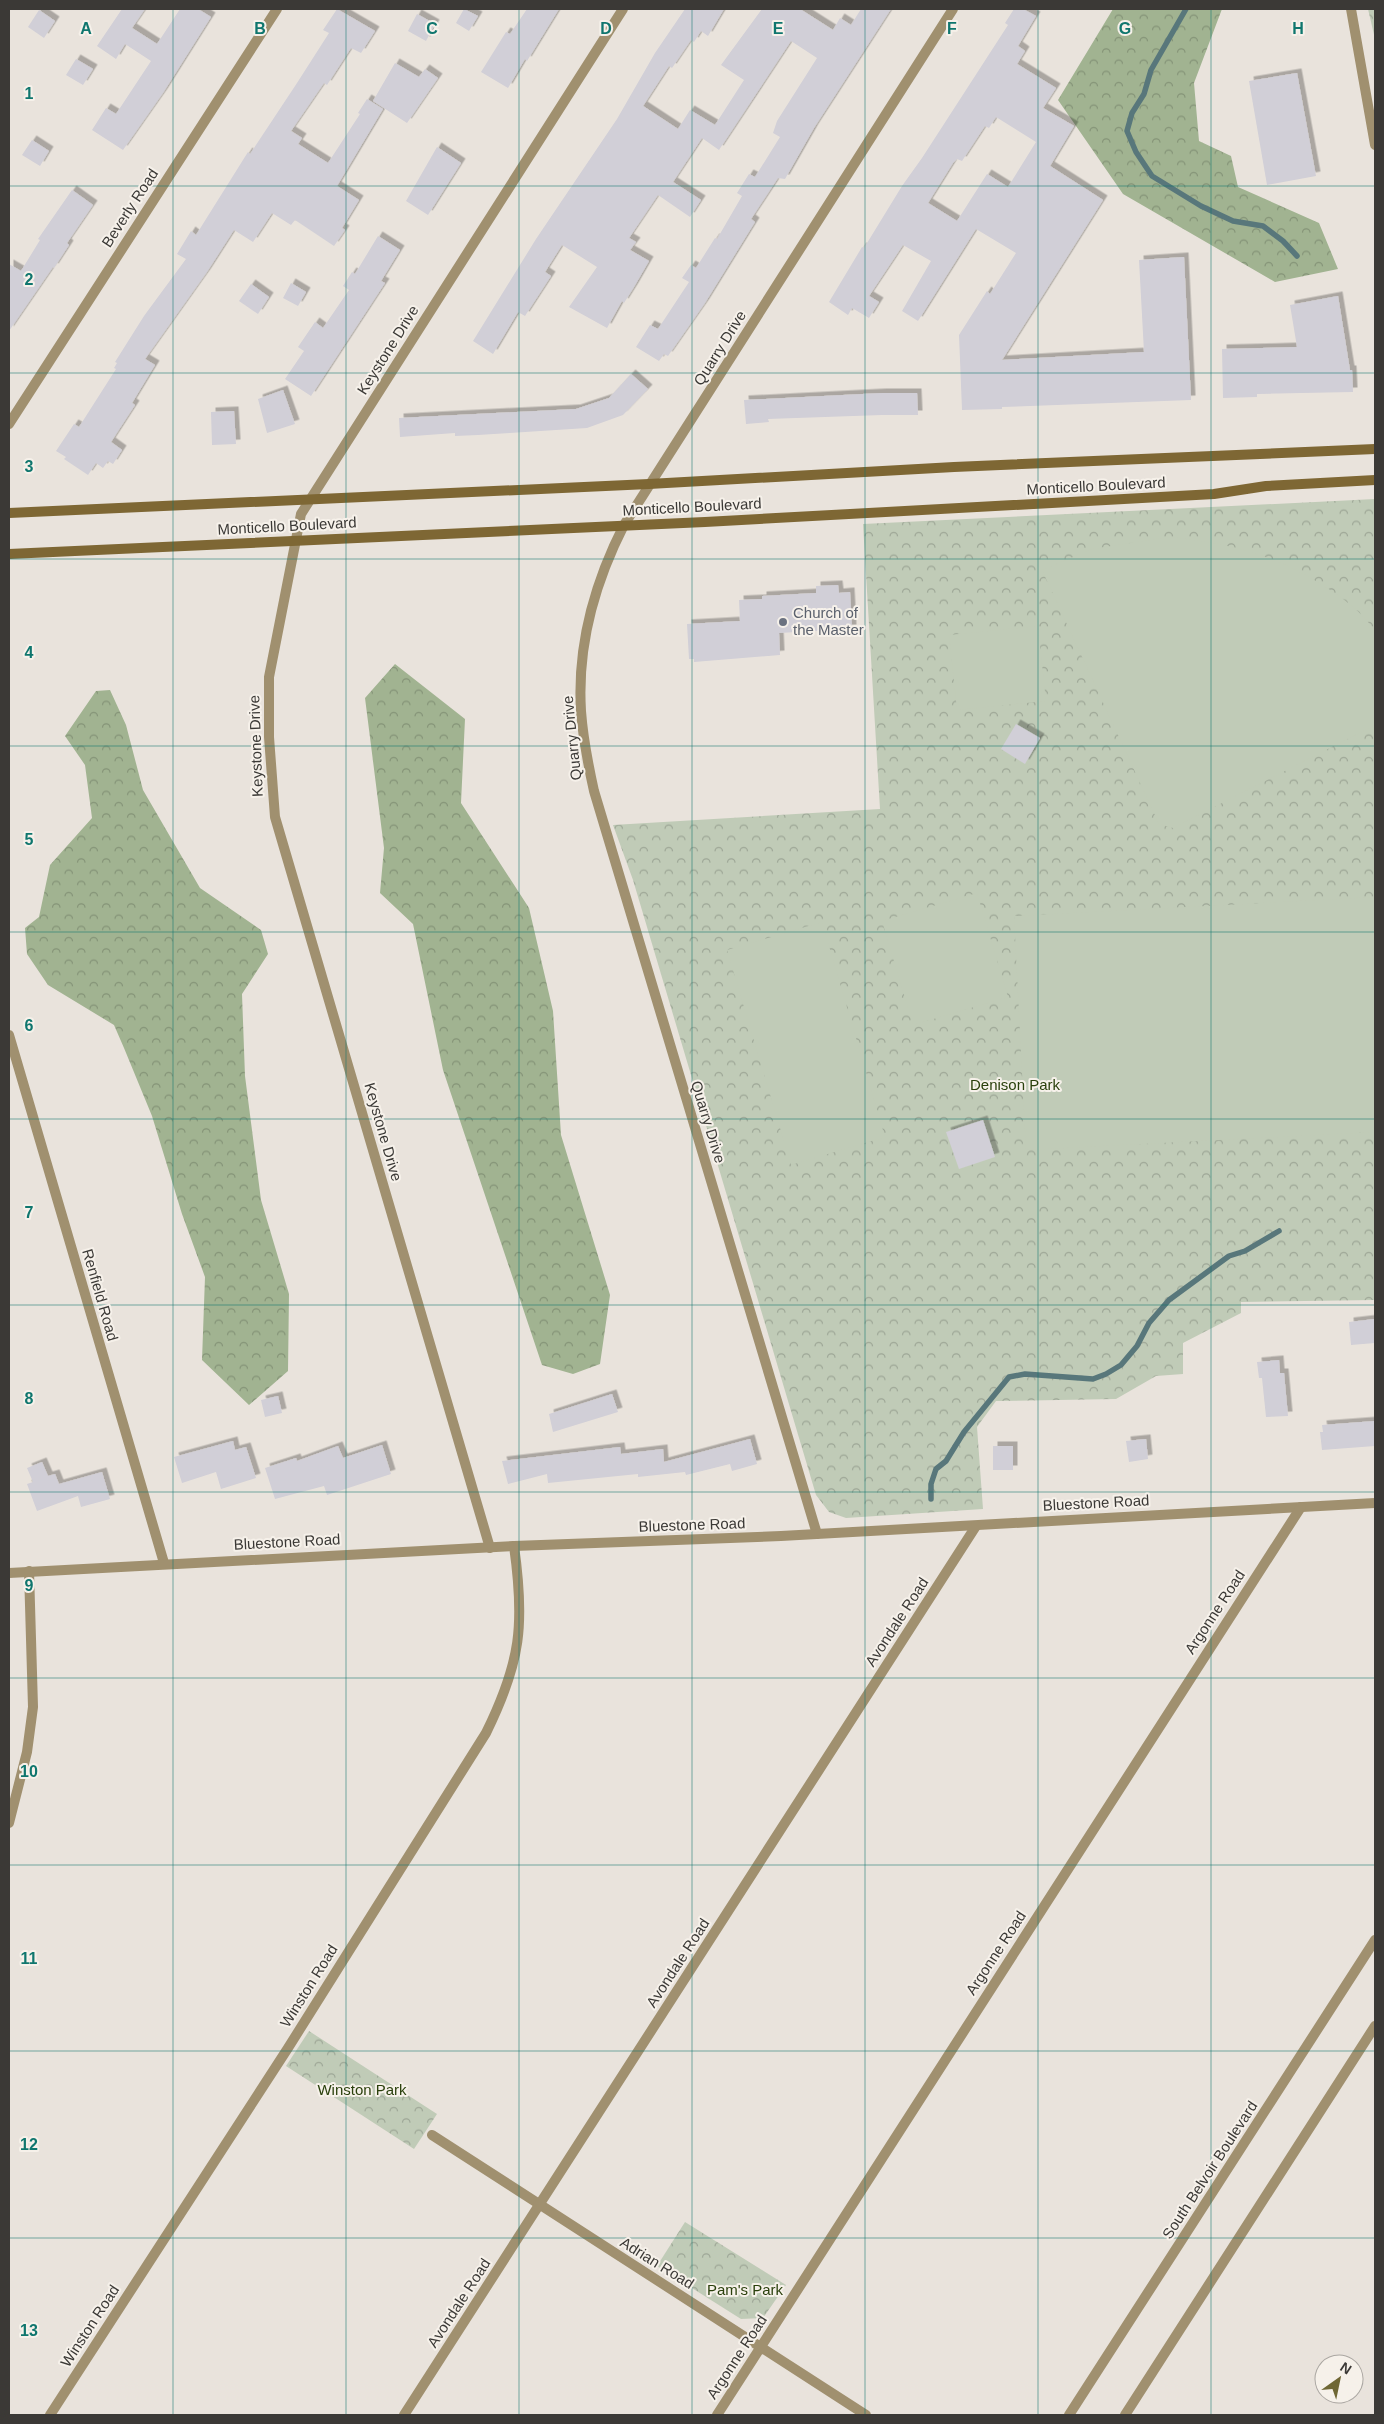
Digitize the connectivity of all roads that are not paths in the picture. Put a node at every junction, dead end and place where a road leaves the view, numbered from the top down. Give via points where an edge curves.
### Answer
1 (277, 9) edge
2 (623, 9) edge
3 (953, 9) edge
4 (1351, 9) edge
5 (1375, 146) edge
6 (9, 424) edge
7 (1375, 449) edge
8 (1375, 480) edge
9 (649, 484) junction
10 (311, 498) junction
11 (9, 513) edge
12 (624, 525) junction
13 (296, 540) junction
14 (9, 554) edge
15 (9, 1035) edge
16 (1375, 1503) edge
17 (1301, 1507) junction
18 (976, 1526) junction
19 (817, 1534) junction
20 (514, 1546) junction
21 (490, 1548) junction
22 (164, 1563) junction
23 (29, 1571) junction
24 (9, 1573) edge
25 (9, 1823) edge
26 (1375, 1940) edge
27 (1375, 2026) edge
28 (432, 2135) dead end
29 (540, 2206) junction
30 (761, 2347) junction
31 (50, 2415) edge
32 (404, 2415) edge
33 (717, 2415) edge
34 (866, 2415) edge
35 (1069, 2415) edge
36 (1125, 2415) edge

1 - 6 street, Beverly Road
2 - 10 street, Keystone Drive
3 - 9 street, Quarry Drive
4 - 5 street
7 - 9 main road, Monticello Boulevard via 963,466
8 - 12 main road, Monticello Boulevard via 1266,486 1204,494
9 - 10 main road, Monticello Boulevard
9 - 12 street, Quarry Drive
10 - 11 main road, Monticello Boulevard
10 - 13 street, Keystone Drive via 302,514
12 - 13 main road, Monticello Boulevard
12 - 19 street, Quarry Drive via 604,565 584,650 581,710 594,791
13 - 14 main road, Monticello Boulevard
13 - 21 street, Keystone Drive via 269,677 269,736 275,817
15 - 22 street, Renfield Road
16 - 17 street, Bluestone Road
17 - 18 street, Bluestone Road
17 - 30 street, Argonne Road
18 - 19 street, Bluestone Road
18 - 29 street, Avondale Road
19 - 20 street, Bluestone Road
20 - 21 street, Bluestone Road
20 - 31 street, Winston Road via 520,1629 509,1681 486,1733
21 - 22 street, Bluestone Road
22 - 23 street, Bluestone Road
23 - 24 street, Bluestone Road
23 - 25 street via 33,1706 27,1752
26 - 35 street, South Belvoir Boulevard
27 - 36 street
28 - 29 street, Adrian Road
29 - 30 street, Adrian Road
29 - 32 street, Avondale Road
30 - 33 street, Argonne Road
30 - 34 street, Adrian Road

